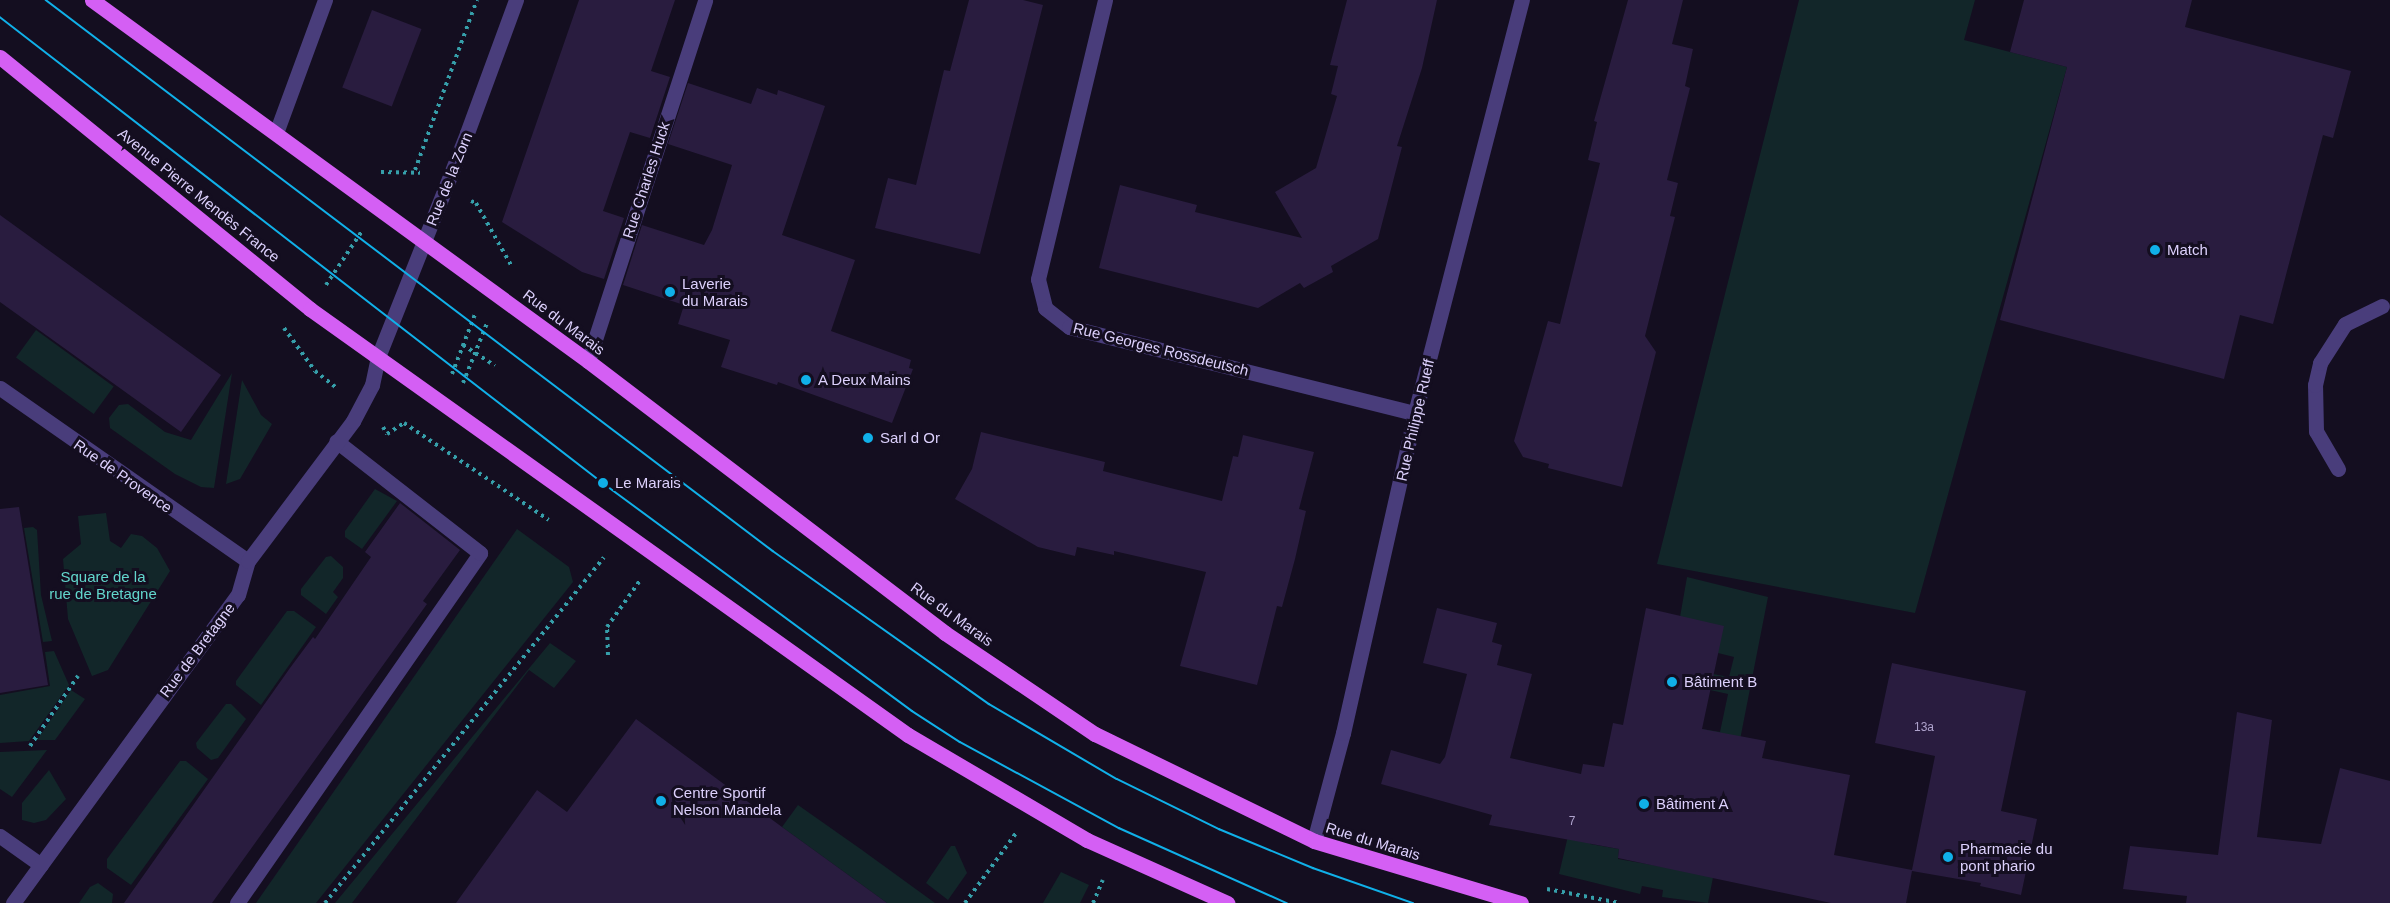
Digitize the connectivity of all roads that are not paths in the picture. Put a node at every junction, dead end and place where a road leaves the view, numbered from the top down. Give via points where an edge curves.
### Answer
1 (92, 0) edge
2 (325, 0) edge
3 (516, 0) edge
4 (705, 0) edge
5 (1105, 0) edge
6 (1522, 0) edge
7 (0, 57) edge
8 (276, 134) junction
9 (425, 241) junction
10 (2382, 306) dead end
11 (378, 357) junction
12 (588, 361) junction
13 (0, 388) edge
14 (1415, 413) junction
15 (336, 441) junction
16 (2338, 469) dead end
17 (248, 561) junction
18 (0, 836) edge
19 (1314, 841) junction
20 (41, 865) junction
21 (13, 903) edge
22 (237, 903) edge
23 (1227, 903) edge
24 (1521, 903) edge

1 - 8 main road
2 - 8 street
3 - 9 street, Rue de la Zorn
4 - 12 street, Rue Charles Huck
5 - 14 street, Rue Georges Rossdeutsch via 1038,279 1045,308 1069,327
6 - 14 street, Rue Philippe Rueff
7 - 11 main road, Avenue Pierre Mendès France via 310,309
8 - 9 main road
9 - 11 street, Rue de la Zorn
9 - 12 main road, Rue du Marais
10 - 16 street via 2345,324 2320,363 2314,396 2316,431
11 - 15 street, Rue de Bretagne via 372,385
11 - 23 main road via 908,735 1086,840
12 - 19 main road, Rue du Marais via 945,633 1095,735
13 - 17 street, Rue de Provence
14 - 19 street, Rue Philippe Rueff via 1343,733
15 - 17 street, Rue de Bretagne
15 - 22 street via 480,553
17 - 20 street, Rue de Bretagne via 238,595
18 - 20 street
19 - 24 main road, Rue du Marais
20 - 21 street, Rue de Bretagne

